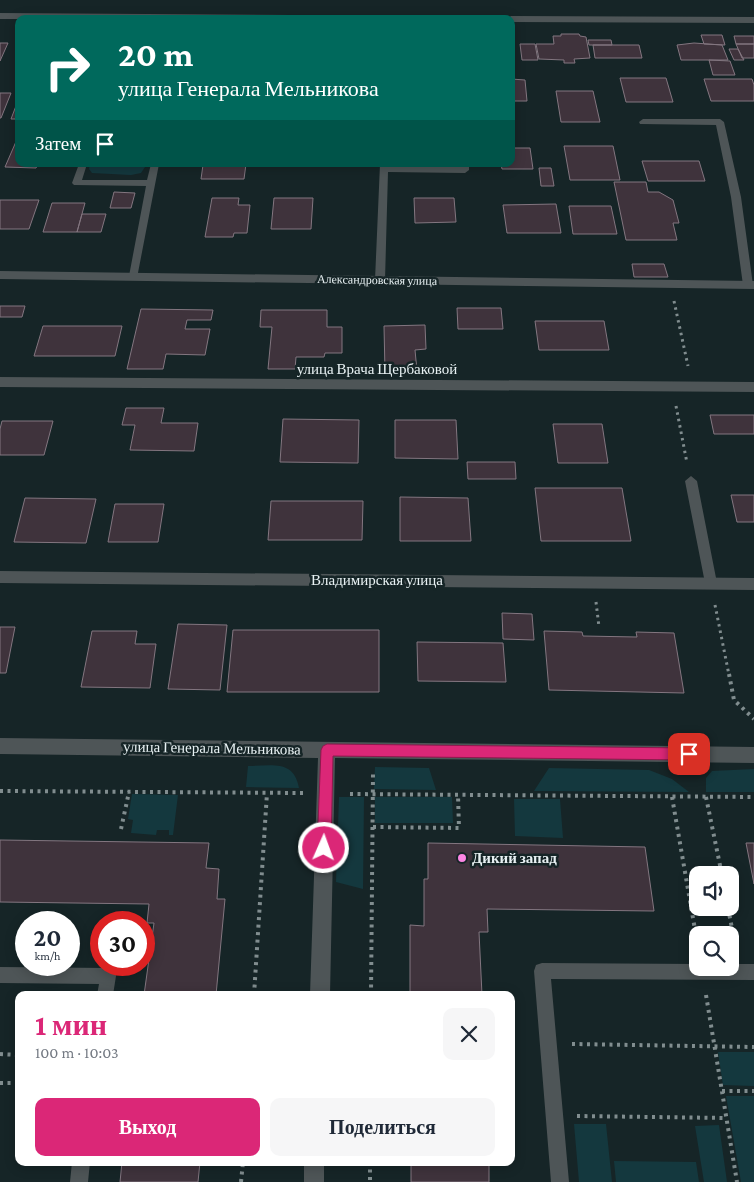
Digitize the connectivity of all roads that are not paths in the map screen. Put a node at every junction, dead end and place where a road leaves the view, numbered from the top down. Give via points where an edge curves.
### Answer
1 (0, 16) edge
2 (15, 16) edge
3 (515, 19) edge
4 (754, 20) edge
5 (644, 122) dead end
6 (82, 167) edge
7 (154, 167) edge
8 (384, 167) edge
9 (404, 167) edge
10 (465, 167) edge
11 (151, 183) junction
12 (0, 274) edge
13 (134, 276) junction
14 (380, 280) junction
15 (751, 285) edge
16 (0, 382) edge
17 (754, 387) edge
18 (691, 481) road end
19 (0, 577) edge
20 (711, 583) junction
21 (754, 584) edge
22 (0, 746) edge
23 (327, 750) junction
24 (754, 755) edge
25 (747, 972) edge
26 (0, 975) edge
27 (106, 991) edge
28 (320, 991) edge
29 (81, 1166) edge
30 (314, 1166) edge
31 (79, 1182) edge
32 (314, 1182) edge
33 (560, 1182) edge

1 - 2 street
3 - 4 street
5 - 15 lane via 720,122
6 - 11 lane via 77,183
7 - 11 lane
8 - 14 lane
9 - 10 lane via 465,170
11 - 13 lane
12 - 13 street, Александровская улица
13 - 14 street, Александровская улица
14 - 15 street, Александровская улица
16 - 17 street, улица Врача Щербаковой
18 - 20 lane
19 - 20 street, Владимирская улица
20 - 21 street, Владимирская улица
22 - 23 street, улица Генерала Мельникова
23 - 24 street, улица Генерала Мельникова
23 - 28 street
25 - 33 lane via 542,971
26 - 27 lane via 108,976
29 - 31 lane
30 - 32 street

